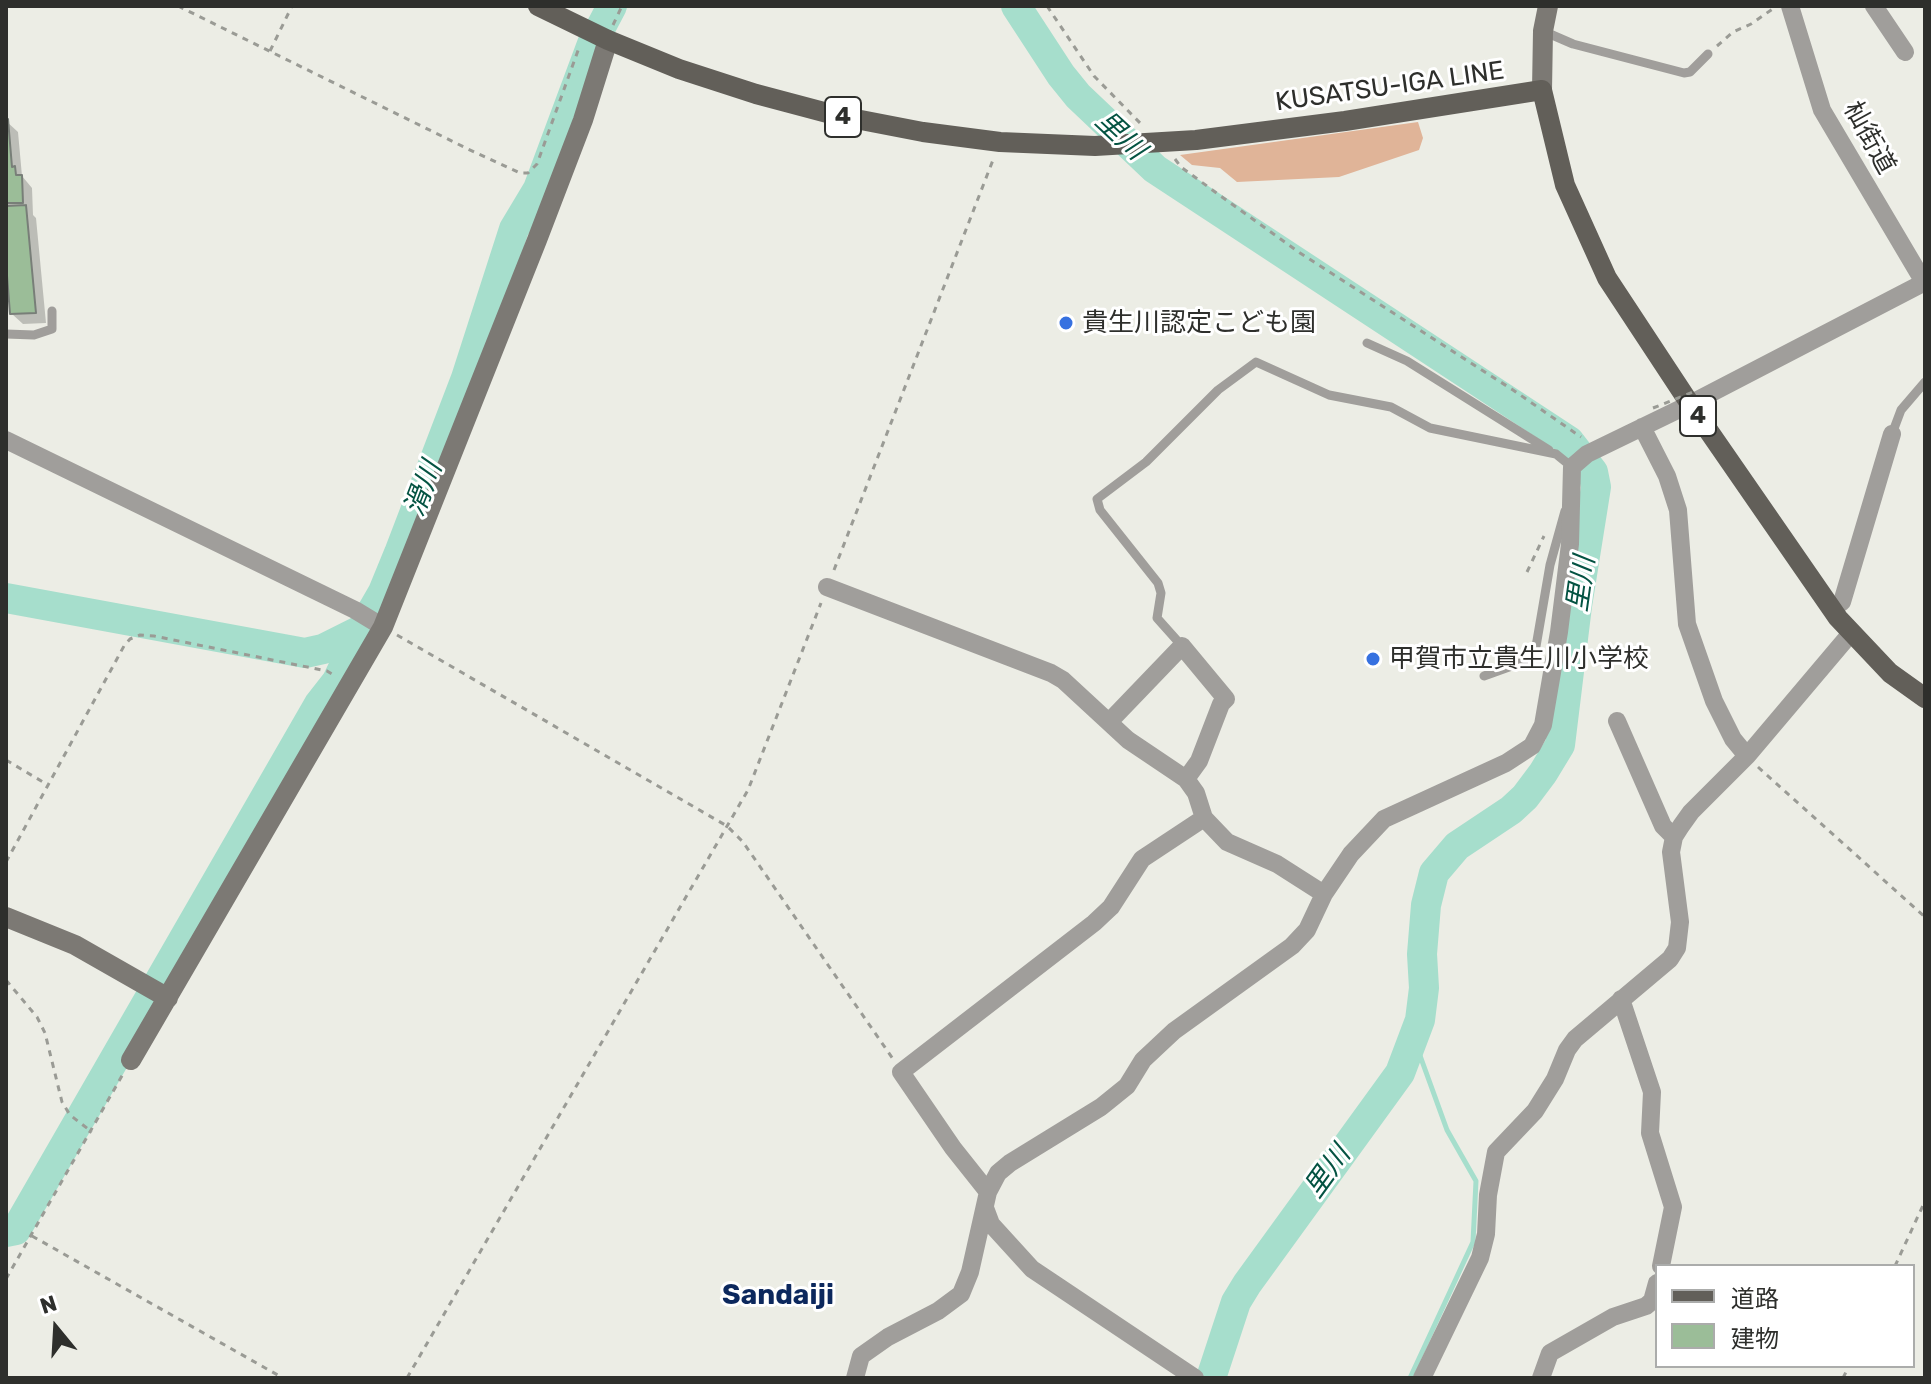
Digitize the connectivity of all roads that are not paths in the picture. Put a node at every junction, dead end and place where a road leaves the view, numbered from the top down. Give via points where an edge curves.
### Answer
1 (538, 6) edge
2 (1548, 6) edge
3 (1790, 6) edge
4 (1874, 6) edge
5 (1543, 31) junction
6 (596, 34) junction
7 (1905, 52) dead end
8 (1708, 54) road end
9 (1542, 90) junction
10 (1925, 283) edge
11 (52, 311) dead end
12 (6, 334) edge
13 (1367, 343) dead end
14 (1925, 382) edge
15 (1691, 398) junction
16 (1642, 427) junction
17 (1892, 434) joint
18 (6, 440) edge
19 (1556, 454) junction
20 (1582, 459) junction
21 (1573, 489) junction
22 (827, 587) road end
23 (1832, 609) junction
24 (378, 624) junction
25 (1851, 633) junction
26 (1182, 646) junction
27 (1484, 676) dead end
28 (1925, 698) edge
29 (1617, 721) dead end
30 (1109, 722) junction
31 (1747, 756) junction
32 (1186, 779) junction
33 (1204, 818) junction
34 (1674, 837) junction
35 (1324, 894) junction
36 (6, 917) edge
37 (168, 998) junction
38 (1621, 999) junction
39 (131, 1060) road end
40 (986, 1200) junction
41 (1661, 1264) edge
42 (1655, 1290) edge
43 (1193, 1377) edge
44 (855, 1378) edge
45 (1422, 1378) edge
46 (1541, 1378) edge

1 - 6 main road, KUSATSU-IGA LINE / 4
2 - 5 street
3 - 10 street, 杣街道 via 1822,110
4 - 7 street
5 - 8 lane via 1684,73
5 - 9 street
6 - 9 main road, KUSATSU-IGA LINE / 4 via 679,69 835,115 1000,142 1095,146 1196,140
6 - 24 street via 583,120
9 - 15 main road, KUSATSU-IGA LINE / 4 via 1565,185 1607,278
10 - 15 street
11 - 12 lane via 52,329 34,335
13 - 19 lane via 1407,361
14 - 17 lane via 1901,410
15 - 16 street
15 - 23 main road, KUSATSU-IGA LINE / 4
16 - 20 street
16 - 31 street via 1678,510 1687,624 1714,701
17 - 23 street via 1842,602
18 - 24 street
19 - 20 lane
19 - 26 lane via 1430,428 1391,407 1329,395 1256,362 1097,499 1100,510 1158,583 1157,618
20 - 21 street
21 - 27 lane via 1550,565 1534,658
21 - 35 street via 1559,632 1539,738 1506,763 1384,819
22 - 30 street via 1051,673
23 - 25 main road, KUSATSU-IGA LINE / 4
24 - 37 street via 349,684
25 - 28 main road, KUSATSU-IGA LINE / 4 via 1890,673
25 - 31 street
26 - 30 street
26 - 32 street via 1226,699
29 - 34 street via 1663,826
30 - 32 street
31 - 34 street via 1691,812
32 - 33 street
33 - 35 street via 1227,842 1277,864
33 - 40 street via 1142,859 1094,923 901,1072
34 - 38 street via 1677,948
35 - 40 street via 1307,930 1292,946 1174,1031 1143,1060 1127,1086 1101,1107 1010,1163 998,1173
36 - 37 street via 75,945
37 - 39 street
38 - 41 street via 1652,1092 1650,1133 1673,1207
38 - 45 street via 1575,1039 1535,1111 1496,1152 1480,1258
40 - 43 street via 991,1224 1032,1269
40 - 44 street via 961,1294 861,1356
42 - 46 street via 1646,1306 1613,1317 1550,1353

